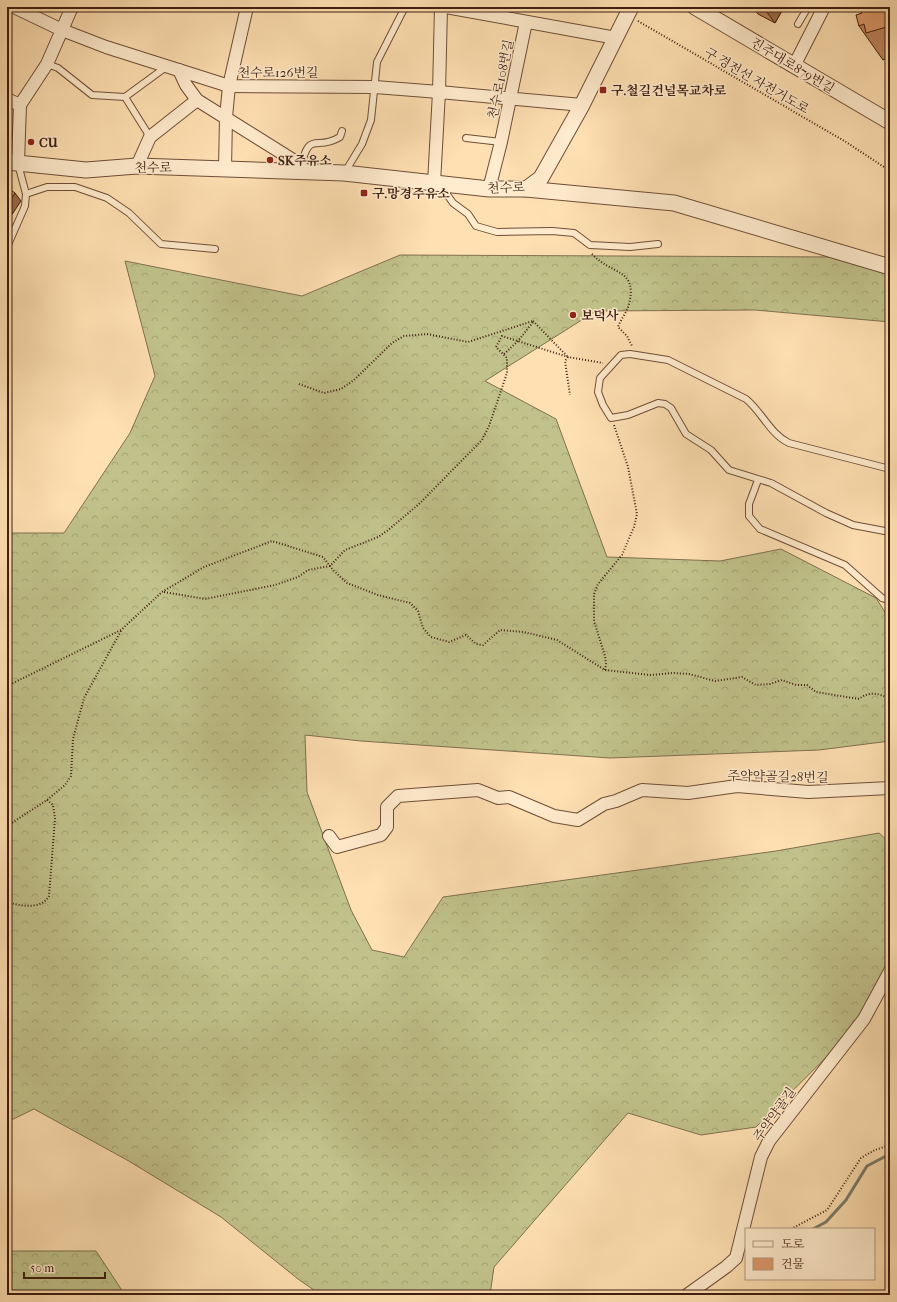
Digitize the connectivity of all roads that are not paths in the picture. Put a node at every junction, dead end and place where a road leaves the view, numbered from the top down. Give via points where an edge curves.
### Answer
1 (14, 7) edge
2 (72, 7) edge
3 (248, 7) edge
4 (405, 7) edge
5 (441, 7) edge
6 (446, 7) edge
7 (695, 7) edge
8 (808, 7) edge
9 (824, 7) edge
10 (630, 11) edge
11 (526, 22) junction
12 (798, 24) dead end
13 (62, 30) junction
14 (616, 38) junction
15 (47, 64) junction
16 (162, 65) junction
17 (794, 66) junction
18 (179, 70) junction
19 (230, 86) junction
20 (375, 87) junction
21 (439, 92) junction
22 (126, 97) junction
23 (7, 99) edge
24 (509, 99) junction
25 (197, 100) junction
26 (20, 105) junction
27 (582, 105) junction
28 (226, 117) junction
29 (890, 122) edge
30 (342, 131) dead end
31 (150, 137) junction
32 (466, 138) dead end
33 (502, 142) junction
34 (12, 162) edge
35 (137, 166) junction
36 (225, 169) junction
37 (300, 169) junction
38 (344, 173) junction
39 (437, 183) junction
40 (489, 189) junction
41 (526, 189) junction
42 (26, 194) junction
43 (658, 244) dead end
44 (7, 247) edge
45 (215, 249) dead end
46 (890, 267) edge
47 (890, 470) edge
48 (758, 480) junction
49 (890, 532) edge
50 (890, 600) edge
51 (890, 788) edge
52 (329, 836) dead end
53 (890, 972) edge
54 (687, 1295) edge

1 - 13 street, 천수로126번길
2 - 13 street
3 - 19 street, 천수로126번길
4 - 20 lane via 377,62
5 - 21 street
6 - 11 street
7 - 17 street, 진주대로879번길
8 - 12 lane
9 - 17 street
10 - 14 street, 천수로
11 - 14 street
11 - 24 street, 천수로108번길
13 - 15 street
13 - 16 street, 천수로126번길
14 - 27 street, 천수로
15 - 22 lane via 58,68 92,95
15 - 26 street
16 - 18 street, 천수로126번길
16 - 22 lane
17 - 29 street, 진주대로879번길
18 - 19 street, 천수로126번길
18 - 25 street
19 - 20 street, 천수로126번길
19 - 28 street, 천수로126번길
20 - 21 street, 천수로126번길
20 - 38 lane via 370,120 362,144
21 - 24 street, 천수로126번길
21 - 39 street
22 - 31 lane
23 - 26 street
24 - 27 street, 천수로126번길
24 - 33 street, 천수로108번길
25 - 28 street
25 - 31 street
26 - 34 street
27 - 41 street, 천수로 via 540,178
28 - 36 street, 천수로126번길
28 - 37 street
30 - 37 lane via 340,137 335,140 324,144 311,143 305,150
31 - 35 street
32 - 33 lane
33 - 40 street, 천수로108번길
34 - 35 street, 천수로 via 86,170
34 - 42 lane
35 - 36 street, 천수로
36 - 37 street, 천수로
37 - 38 street, 천수로
38 - 39 street, 천수로
39 - 40 street, 천수로
39 - 43 lane via 453,203 468,214 476,226 498,232 574,232 590,246 630,247
40 - 41 street, 천수로
41 - 46 street via 674,203
42 - 44 lane via 25,206
42 - 45 lane via 47,187 75,187 107,198 128,213 161,244
47 - 48 lane via 789,443 779,436 746,399 668,360 621,355 600,378 598,392 611,418 628,415 658,403 665,404 671,408 686,434 711,450 729,470
48 - 49 lane via 771,483 853,525
48 - 50 lane via 749,504 749,516 760,529 845,564 882,598
51 - 52 street, 주약약골길28번길 via 808,792 737,786 688,793 642,790 604,804 578,820 554,816 509,797 498,798 478,790 398,796 388,807 387,827 381,835 337,847
53 - 54 street, 주약약골길 via 864,1019 769,1141 761,1157 736,1258

